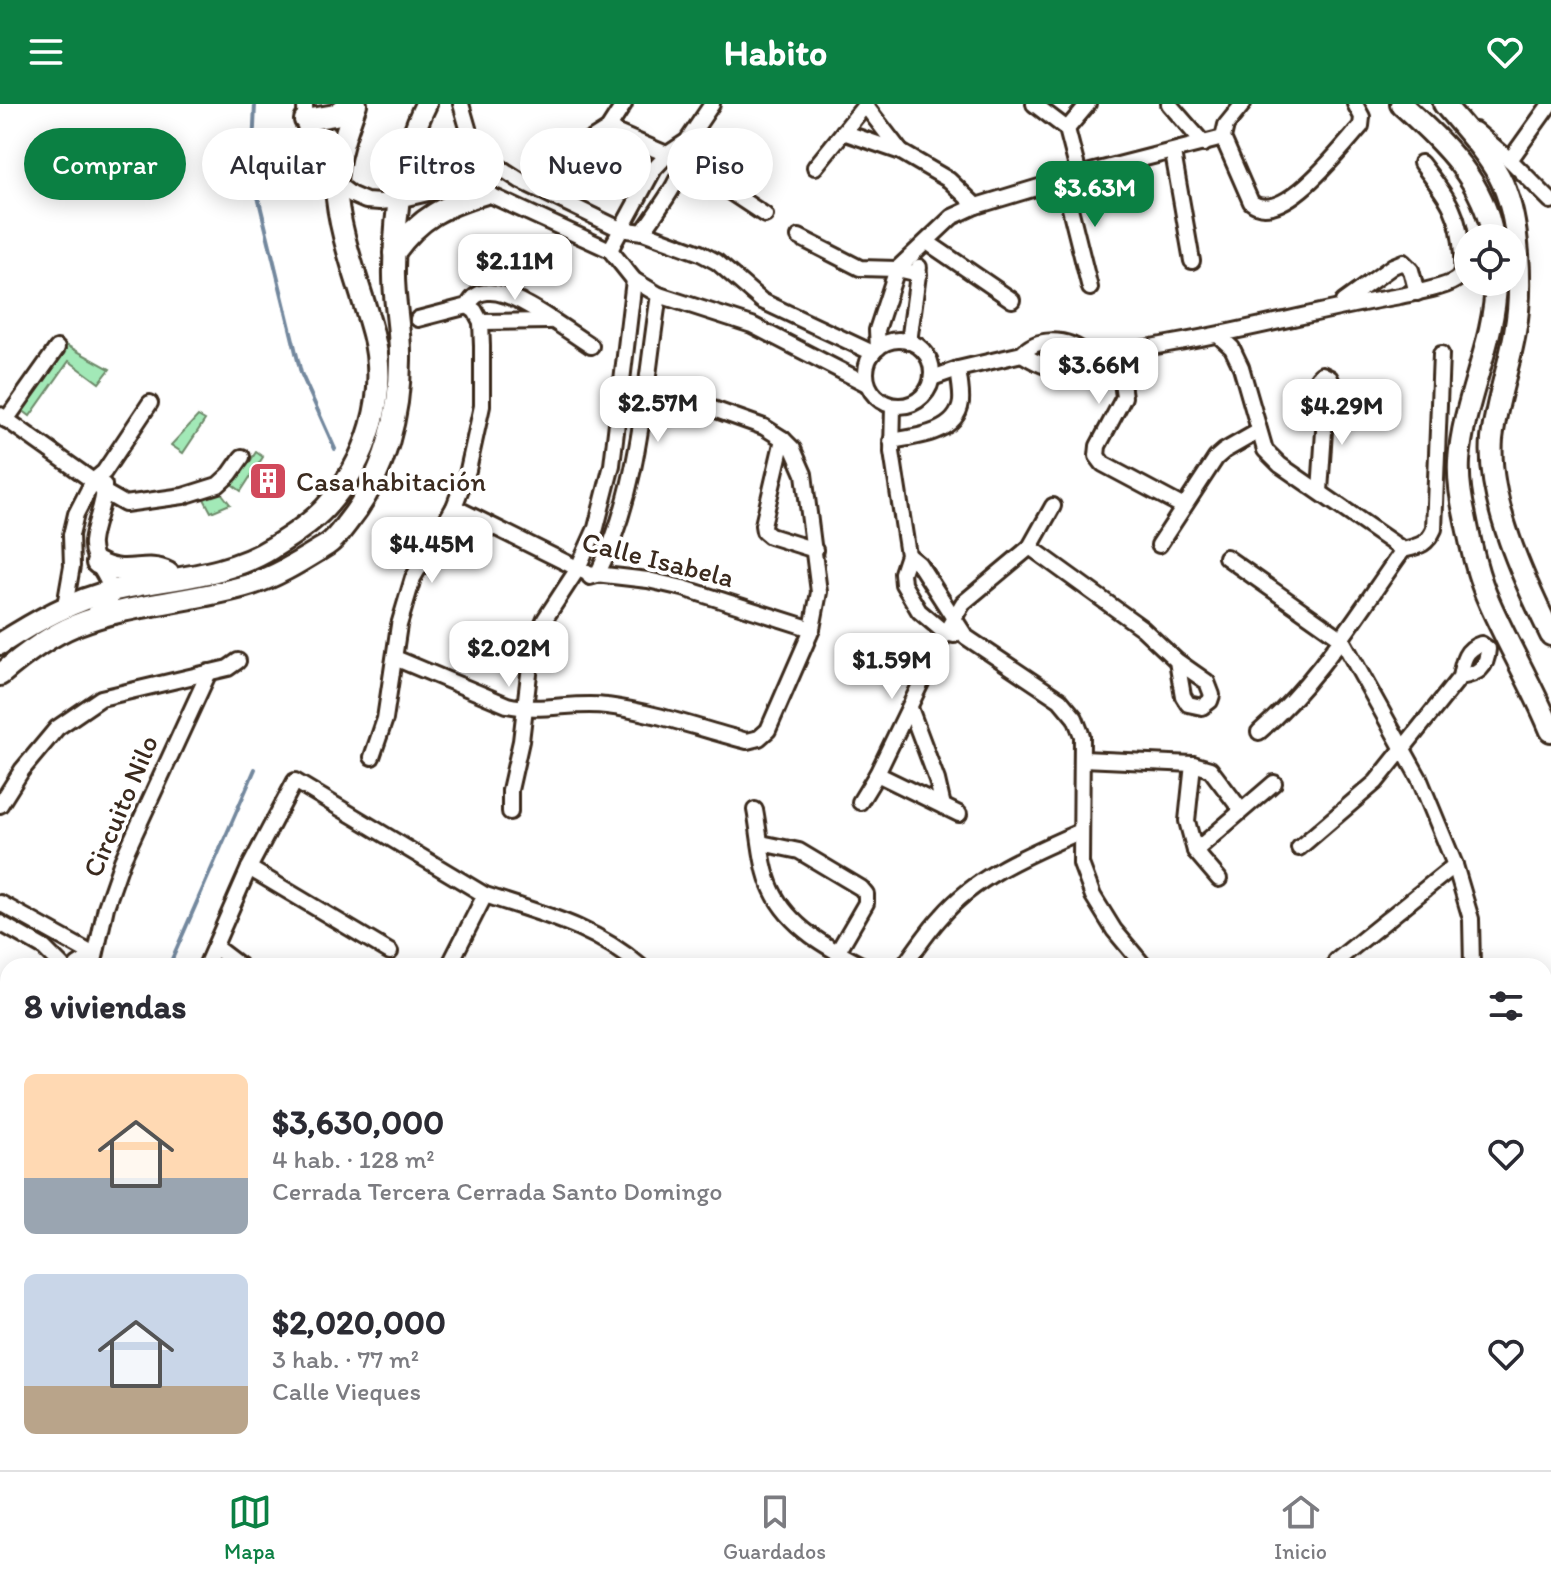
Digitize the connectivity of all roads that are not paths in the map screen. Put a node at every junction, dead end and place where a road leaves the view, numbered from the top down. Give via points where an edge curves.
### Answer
1 (354, 104) edge
2 (426, 104) edge
3 (461, 104) edge
4 (624, 104) edge
5 (712, 104) edge
6 (865, 104) edge
7 (1034, 104) edge
8 (1088, 104) edge
9 (1169, 104) edge
10 (1243, 104) edge
11 (1355, 104) edge
12 (1401, 104) edge
13 (1444, 104) edge
14 (1550, 104) edge
15 (305, 112) edge
16 (347, 128) edge
17 (417, 128) edge
18 (609, 128) edge
19 (696, 128) edge
20 (1067, 129) junction
21 (843, 132) junction
22 (1223, 138) junction
23 (1204, 144) junction
24 (901, 152) junction
25 (1173, 153) junction
26 (667, 155) edge
27 (1510, 160) junction
28 (1421, 163) dead end
29 (815, 167) dead end
30 (1079, 175) junction
31 (1063, 180) junction
32 (667, 192) edge
33 (354, 195) edge
34 (338, 200) edge
35 (398, 200) joint
36 (464, 200) edge
37 (501, 200) edge
38 (742, 200) edge
39 (1551, 201) edge
40 (976, 206) junction
41 (765, 215) dead end
42 (1490, 224) edge
43 (620, 229) junction
44 (643, 232) junction
45 (799, 237) dead end
46 (923, 246) junction
47 (610, 250) junction
48 (394, 253) junction
49 (1192, 261) dead end
50 (897, 269) junction
51 (919, 274) junction
52 (634, 280) junction
53 (1090, 288) dead end
54 (1417, 293) junction
55 (659, 295) junction
56 (1495, 296) edge
57 (1012, 300) dead end
58 (762, 301) junction
59 (468, 306) junction
60 (1335, 307) junction
61 (418, 319) dead end
62 (550, 321) junction
63 (481, 322) junction
64 (752, 325) junction
65 (1218, 335) junction
66 (909, 342) junction
67 (591, 346) dead end
68 (57, 348) dead end
69 (876, 350) junction
70 (1118, 353) junction
71 (1022, 354) junction
72 (1441, 354) dead end
73 (1091, 359) junction
74 (622, 369) junction
75 (958, 369) junction
76 (646, 375) junction
77 (932, 378) junction
78 (867, 384) junction
79 (671, 394) dead end
80 (1326, 401) dead end
81 (150, 403) dead end
82 (893, 406) junction
83 (3, 418) edge
84 (1259, 431) junction
85 (783, 439) junction
86 (891, 441) junction
87 (242, 457) dead end
88 (98, 476) junction
89 (1320, 491) junction
90 (104, 492) junction
91 (1053, 506) dead end
92 (1182, 506) junction
93 (454, 507) junction
94 (1159, 545) dead end
95 (1030, 547) junction
96 (815, 550) junction
97 (1403, 550) junction
98 (908, 555) junction
99 (1226, 557) dead end
100 (97, 563) junction
101 (72, 566) junction
102 (577, 570) junction
103 (597, 575) junction
104 (175, 577) junction
105 (567, 586) junction
106 (111, 591) junction
107 (65, 606) junction
108 (953, 618) junction
109 (75, 625) junction
110 (812, 629) junction
111 (945, 633) junction
112 (1551, 635) edge
113 (966, 637) junction
114 (1341, 638) junction
115 (0, 644) edge
116 (395, 658) junction
117 (238, 661) dead end
118 (1177, 661) dead end
119 (209, 672) junction
120 (0, 675) edge
121 (1460, 677) dead end
122 (910, 708) junction
123 (525, 709) junction
124 (1551, 731) edge
125 (1259, 732) dead end
126 (1401, 749) junction
127 (372, 757) dead end
128 (1083, 759) junction
129 (1193, 764) junction
130 (877, 774) junction
131 (1274, 783) dead end
132 (860, 802) dead end
133 (0, 805) edge
134 (943, 806) junction
135 (755, 810) dead end
136 (1241, 810) junction
137 (510, 812) dead end
138 (959, 814) dead end
139 (1081, 831) junction
140 (761, 843) junction
141 (1299, 848) dead end
142 (1195, 851) junction
143 (1455, 865) junction
144 (249, 868) junction
145 (1219, 879) dead end
146 (485, 895) junction
147 (0, 903) edge
148 (0, 923) edge
149 (215, 947) junction
150 (390, 952) dead end
151 (837, 953) junction
152 (54, 958) edge
153 (89, 958) edge
154 (95, 958) edge
155 (210, 958) edge
156 (229, 958) edge
157 (453, 958) edge
158 (631, 958) edge
159 (847, 958) edge
160 (910, 958) edge
161 (1137, 958) edge
162 (1340, 958) edge
163 (1472, 958) edge

1 - 15 main road via 335,115
1 - 16 main road
2 - 17 main road
3 - 43 street via 470,135 490,161
4 - 18 street
5 - 19 street
6 - 21 street
6 - 24 street
7 - 20 street
8 - 20 street
9 - 23 street
10 - 22 street via 1226,125
11 - 22 street via 1361,126 1301,191 1266,209 1251,202
12 - 42 main road via 1451,151 1485,205
13 - 27 street
13 - 112 main road via 1500,179 1511,215 1518,308 1492,439 1494,475 1513,547
14 - 27 street
20 - 30 street
21 - 24 street
21 - 29 street
22 - 23 street
23 - 25 street
24 - 40 street via 949,180
25 - 30 street
25 - 49 street
26 - 43 street
27 - 39 street
28 - 54 street via 1456,213 1462,268 1454,281
30 - 31 street
31 - 40 street
31 - 53 street
32 - 44 street
33 - 35 street via 366,201
34 - 104 main road via 379,362 372,426 359,459 324,510 270,550 217,570
35 - 48 main road
36 - 48 main road via 434,213
37 - 47 street
38 - 41 street
40 - 46 street via 952,217
43 - 44 street
43 - 47 street
44 - 58 street via 717,262
45 - 50 street via 860,268
46 - 50 street
46 - 51 street
46 - 57 street
47 - 52 street
48 - 109 main road via 400,351 395,412 377,476 331,543 257,583
50 - 51 street
50 - 69 street via 877,330
51 - 66 street
52 - 55 street
52 - 74 street
54 - 60 street
54 - 60 street via 1408,265 1398,263
55 - 64 street
55 - 76 street
56 - 124 main road via 1463,427 1462,499 1489,603
58 - 64 street
58 - 69 street
59 - 61 street
59 - 62 street via 488,292 521,302
59 - 63 street
60 - 65 street
62 - 63 street
62 - 67 street
63 - 93 street via 482,406
64 - 78 street
65 - 70 street
65 - 84 street via 1241,367
66 - 69 street via 888,342
66 - 77 street via 922,350
68 - 83 street
69 - 78 street
70 - 73 street
70 - 92 street via 1124,397 1097,456
71 - 73 street via 1058,369
71 - 73 street via 1050,341 1076,347
71 - 75 street
72 - 97 street via 1434,529 1429,541
74 - 76 street
74 - 102 street via 612,465 596,528
75 - 77 street
75 - 86 street via 958,414 922,436
76 - 103 street via 639,447 609,552
77 - 82 street via 925,394 911,404
78 - 82 street via 877,398
79 - 85 street via 764,427
80 - 89 street
81 - 88 street
82 - 86 street
83 - 88 street
84 - 89 street via 1265,450 1280,465
84 - 92 street via 1224,451
85 - 96 street via 804,474
85 - 96 street via 764,531
86 - 98 street
87 - 90 street via 225,480 195,494 132,504
88 - 90 street
88 - 101 street via 77,511
89 - 97 street
90 - 100 street via 92,542
91 - 95 street
92 - 94 street
93 - 102 street, Calle Isabela
93 - 116 street via 413,578
95 - 108 street via 963,603
95 - 118 street via 1142,628
96 - 110 street via 819,592
97 - 114 street
98 - 108 street
98 - 111 street via 902,573 909,598
99 - 114 street
100 - 101 street
100 - 104 main road via 121,572 163,570
100 - 106 street
101 - 107 street
102 - 103 street, Calle Isabela
102 - 105 street
103 - 105 street
103 - 110 street, Calle Isabela via 683,588
104 - 106 main road
105 - 123 street via 532,649
106 - 107 main road
106 - 109 street via 107,607
107 - 115 main road
108 - 111 street
108 - 113 street
109 - 120 main road
110 - 123 street via 768,730 759,738 747,741 603,705
111 - 113 street
111 - 122 street
113 - 128 street via 1060,700 1075,718
114 - 125 street via 1290,705
114 - 126 street
116 - 123 street
116 - 127 street via 385,719
117 - 119 street, Circuito Nilo
119 - 133 street, Circuito Nilo via 101,698 57,728
119 - 154 street, Circuito Nilo via 122,861
121 - 126 street
122 - 130 street
122 - 134 street
123 - 137 street
126 - 141 street via 1376,782
126 - 143 street via 1419,778
128 - 129 street
128 - 139 street
129 - 136 street via 1210,769
129 - 142 street via 1187,821
130 - 132 street
130 - 134 street
131 - 136 street
134 - 138 street
135 - 140 street
136 - 142 street
139 - 160 street via 1003,867 970,889
139 - 161 street via 1081,864 1093,896
140 - 151 street via 771,888 784,910
140 - 151 street via 799,851 866,894
142 - 145 street
143 - 162 street
143 - 163 street via 1471,919
144 - 146 street via 295,781
144 - 149 street
144 - 150 street
146 - 157 street
146 - 158 street via 579,925
147 - 153 street
148 - 152 street
149 - 155 street
149 - 156 street
151 - 159 street

